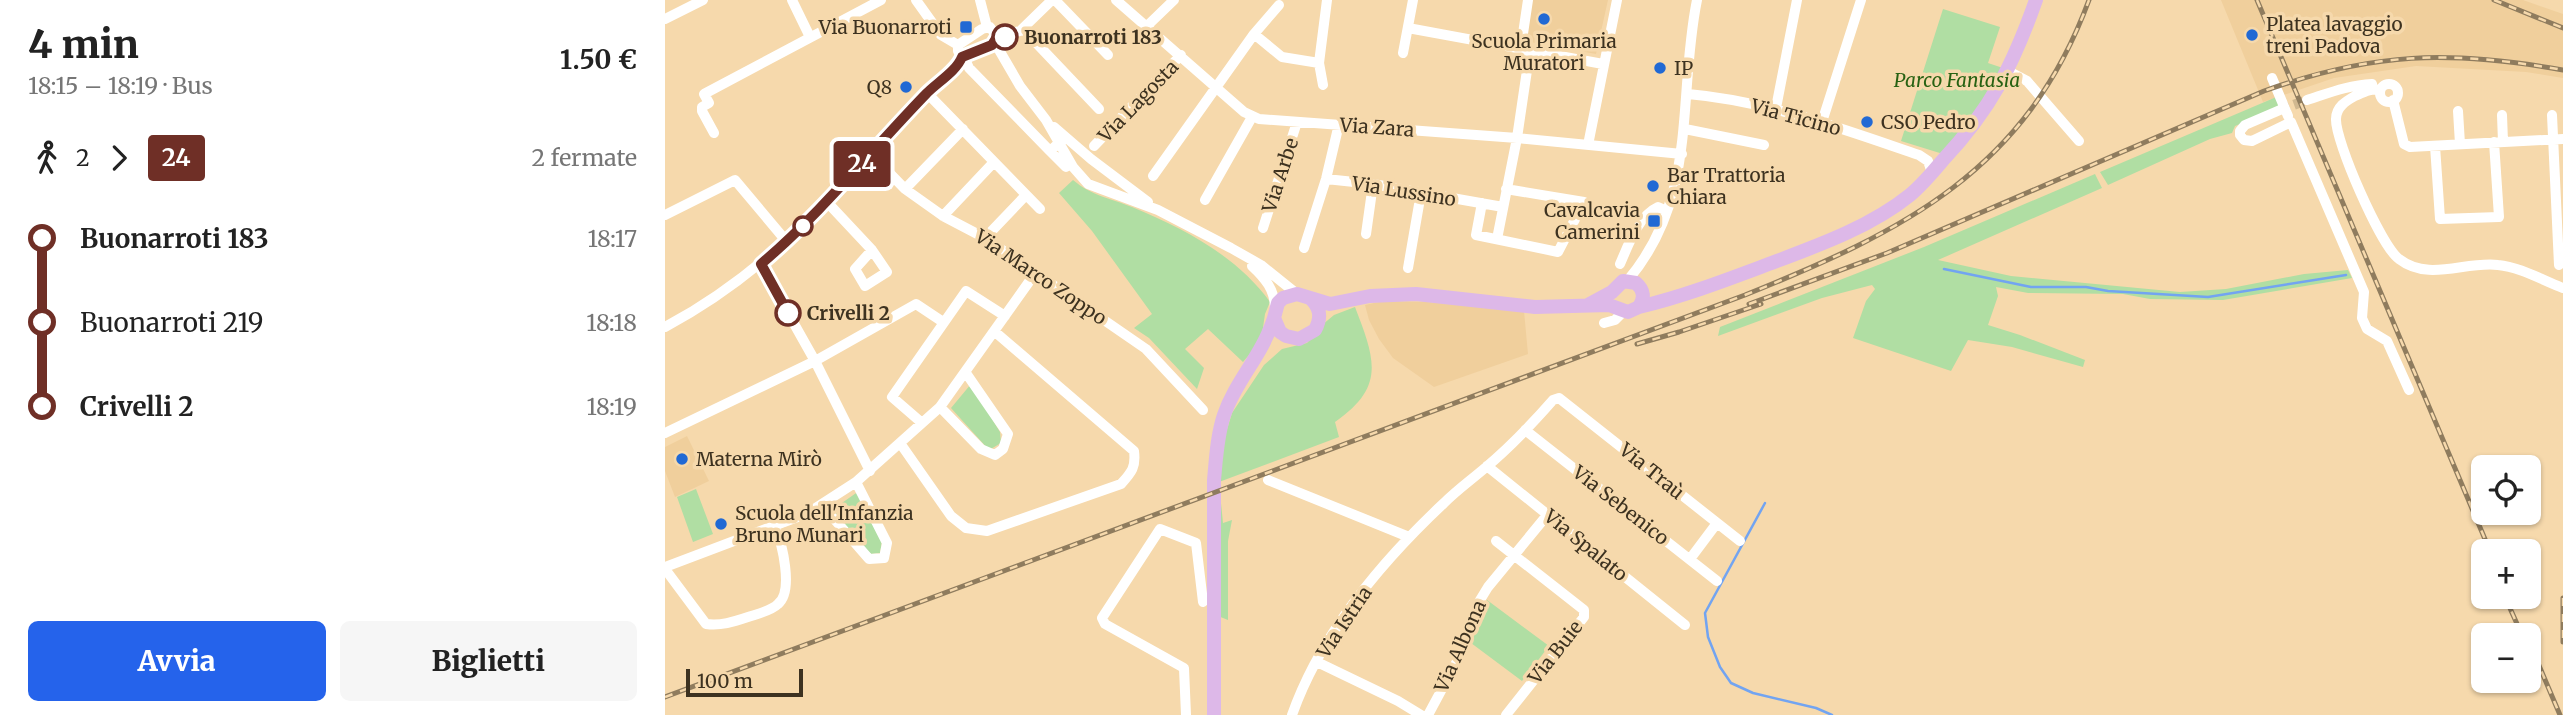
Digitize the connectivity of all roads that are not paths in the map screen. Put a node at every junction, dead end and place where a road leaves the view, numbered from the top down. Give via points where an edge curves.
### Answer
1 (703, 0) edge
2 (792, 0) edge
3 (880, 0) edge
4 (916, 0) edge
5 (980, 0) edge
6 (1053, 0) edge
7 (1116, 0) edge
8 (1174, 0) edge
9 (1327, 0) edge
10 (1413, 0) edge
11 (1528, 0) edge
12 (1617, 0) edge
13 (1697, 0) edge
14 (1797, 0) edge
15 (1861, 0) edge
16 (2036, 0) edge
17 (1279, 5) dead end
18 (665, 19) edge
19 (1147, 26) junction
20 (987, 27) junction
21 (1408, 28) junction
22 (1023, 29) junction
23 (1254, 34) junction
24 (810, 37) junction
25 (996, 40) junction
26 (1526, 49) junction
27 (961, 53) junction
28 (1403, 54) dead end
29 (1108, 55) dead end
30 (1181, 55) junction
31 (1319, 63) junction
32 (1604, 64) junction
33 (2008, 71) junction
34 (2272, 78) dead end
35 (1323, 85) dead end
36 (1216, 86) junction
37 (2375, 88) junction
38 (927, 93) junction
39 (1688, 94) junction
40 (2307, 100) tunnel mouth
41 (1776, 108) junction
42 (1099, 109) dead end
43 (2280, 110) tunnel mouth
44 (2458, 111) dead end
45 (2502, 115) dead end
46 (2552, 115) dead end
47 (1252, 117) junction
48 (1046, 120) junction
49 (1297, 122) junction
50 (1822, 122) junction
51 (2291, 122) junction
52 (1339, 124) junction
53 (963, 129) junction
54 (1685, 130) junction
55 (714, 133) dead end
56 (1517, 138) junction
57 (2558, 139) edge
58 (2079, 141) dead end
59 (1060, 142) junction
60 (2499, 142) junction
61 (2460, 144) junction
62 (1588, 145) junction
63 (1763, 145) dead end
64 (1094, 146) dead end
65 (2435, 146) junction
66 (1050, 151) junction
67 (871, 154) junction
68 (1682, 154) junction
69 (994, 162) junction
70 (1066, 167) dead end
71 (1932, 173) junction
72 (1153, 176) dead end
73 (1326, 179) junction
74 (1373, 184) junction
75 (905, 189) junction
76 (1506, 189) junction
77 (1421, 193) junction
78 (1026, 195) junction
79 (1205, 200) dead end
80 (827, 202) junction
81 (1482, 203) junction
82 (1503, 207) junction
83 (1041, 209) dead end
84 (1158, 210) junction
85 (1667, 211) junction
86 (665, 215) edge
87 (943, 216) junction
88 (1263, 228) dead end
89 (1366, 234) dead end
90 (985, 237) junction
91 (1497, 239) junction
92 (787, 242) junction
93 (1231, 247) junction
94 (1304, 248) dead end
95 (872, 250) dead end
96 (761, 264) junction
97 (1620, 264) dead end
98 (2559, 265) dead end
99 (1408, 268) dead end
100 (1036, 272) junction
101 (1637, 286) junction
102 (2563, 288) edge
103 (1303, 296) junction
104 (1669, 298) junction
105 (1350, 301) junction
106 (1617, 303) junction
107 (1639, 307) junction
108 (1274, 314) junction
109 (1005, 316) junction
110 (943, 322) junction
111 (1604, 323) dead end
112 (1318, 324) junction
113 (665, 327) edge
114 (994, 331) junction
115 (1293, 339) junction
116 (815, 362) junction
117 (1253, 366) junction
118 (966, 373) junction
119 (2409, 390) dead end
120 (1565, 400) joint
121 (940, 407) junction
122 (1203, 410) dead end
123 (922, 423) junction
124 (1525, 430) junction
125 (665, 433) edge
126 (900, 443) junction
127 (1487, 467) junction
128 (870, 471) junction
129 (1268, 480) dead end
130 (856, 482) junction
131 (822, 505) junction
132 (1548, 514) junction
133 (1717, 523) junction
134 (775, 527) junction
135 (1409, 537) junction
136 (1496, 541) dead end
137 (1740, 541) dead end
138 (1515, 556) junction
139 (1690, 559) junction
140 (665, 568) edge
141 (1717, 581) dead end
142 (1203, 602) dead end
143 (1685, 625) dead end
144 (1317, 662) junction
145 (1186, 715) edge
146 (1214, 715) edge
147 (1292, 715) edge
148 (1421, 715) edge
149 (1428, 715) edge
150 (1506, 715) edge

1 - 18 street
2 - 24 street
3 - 24 street
4 - 27 street via 941,35
5 - 20 street
6 - 22 street
6 - 29 street
7 - 19 street
8 - 19 street
9 - 31 street
10 - 21 street
11 - 26 street
12 - 32 street
13 - 39 street
14 - 41 street
15 - 50 street
16 - 33 main road
17 - 23 street
19 - 30 street
20 - 25 street via 994,30
20 - 27 street
21 - 26 street
21 - 28 street
22 - 25 street
22 - 42 street
23 - 31 street via 1282,57
23 - 36 street
24 - 55 street via 704,94 709,103 702,111
25 - 27 street
25 - 48 street via 1020,86
26 - 32 street
26 - 56 street
27 - 38 street via 958,64
27 - 66 street via 969,68
30 - 36 street
30 - 64 street, Via Lagosta
31 - 35 street
32 - 62 street
33 - 58 street via 2027,81
33 - 71 main road via 1976,123
34 - 51 street
36 - 47 street
36 - 72 street
37 - 40 street via 2339,89
37 - 65 street via 2384,100 2393,100 2404,144 2410,148
37 - 102 street via 2340,106 2336,119 2349,162 2386,247 2408,265 2424,270 2510,267
38 - 53 street
38 - 67 street
39 - 41 street, Via Ticino
39 - 54 street
41 - 50 street, Via Ticino
43 - 51 street via 2245,125 2240,131 2242,138 2252,141
44 - 61 street
45 - 60 street
46 - 57 street
47 - 49 street, Via Zara
47 - 79 street
48 - 59 street
48 - 84 street
49 - 52 street, Via Zara
49 - 88 street, Via Arbe
50 - 71 street, Via Ticino via 1919,155 1928,161
51 - 119 street via 2364,292 2362,318 2367,329 2387,341
52 - 56 street, Via Zara
52 - 73 street
53 - 69 street
53 - 75 street
54 - 63 street
54 - 68 street
56 - 62 street, Via Zara
56 - 76 street
57 - 60 street
57 - 98 street
59 - 66 street
59 - 84 street via 1088,184
60 - 61 street
60 - 65 street via 2499,217 2440,219
61 - 65 street
62 - 68 street, Via Zara
66 - 70 street
67 - 75 street, Via Marco Zoppo
67 - 80 street
68 - 85 street
69 - 78 street
69 - 87 street
71 - 104 main road via 1909,195 1850,230
73 - 74 street, Via Lussino
73 - 94 street
74 - 77 street, Via Lussino
74 - 89 street
75 - 87 street, Via Marco Zoppo
76 - 82 street
76 - 91 street via 1584,202 1558,251
77 - 81 street, Via Lussino
77 - 99 street
78 - 83 street
78 - 90 street
80 - 92 street
80 - 95 street
81 - 82 street, Via Lussino
81 - 91 street, Via Lussino via 1476,235
82 - 91 street
84 - 93 street
85 - 97 street via 1658,207 1650,211
85 - 101 street
86 - 92 street via 735,180
87 - 90 street, Via Marco Zoppo
90 - 100 street, Via Marco Zoppo
92 - 96 street
93 - 103 street
93 - 108 street via 1270,285
96 - 113 street
96 - 116 street
100 - 109 street
100 - 122 street, Via Marco Zoppo via 1146,349
101 - 104 main road via 1651,296
101 - 106 main road via 1618,283
101 - 107 main road via 1643,297
103 - 105 main road via 1330,304
103 - 108 main road via 1283,298
103 - 112 main road via 1318,310
104 - 107 main road
105 - 106 main road via 1416,294 1535,307
105 - 112 main road
106 - 107 main road via 1632,312
106 - 111 street via 1615,320
108 - 115 main road via 1280,332
108 - 117 main road
109 - 110 street via 966,290
109 - 114 street
110 - 116 street via 916,304
110 - 123 street via 892,397
112 - 115 main road via 1305,338
114 - 118 street
114 - 126 street via 1134,451 1131,473 1121,484 987,531 966,528 951,516
115 - 117 main road via 1278,344
116 - 125 street
116 - 128 street
117 - 146 main road via 1224,416 1217,448
118 - 121 street
118 - 121 street via 1008,434 1003,449 995,455 981,449
120 - 124 street, Via Istria via 1553,400
120 - 133 street, Via Traù
121 - 123 street
123 - 126 street
124 - 127 street, Via Istria
124 - 139 street, Via Sebenico
126 - 128 street
127 - 132 street, Via Spalato
127 - 135 street, Via Istria
128 - 130 street
129 - 135 street
130 - 131 street
130 - 131 street via 887,543 884,558 869,559
131 - 134 street
132 - 138 street, Via Albona
132 - 143 street, Via Spalato
133 - 137 street, Via Traù
133 - 139 street
134 - 140 street
134 - 140 street via 786,589 779,604 757,614 706,624
135 - 144 street, Via Istria via 1350,607
136 - 138 street, Via Buie
138 - 149 street, Via Albona via 1477,605 1463,649
138 - 150 street, Via Buie via 1584,610 1584,617
139 - 141 street, Via Sebenico
142 - 145 street via 1196,543 1160,529 1103,618 1104,624 1184,668
144 - 147 street, Via Istria
144 - 148 street

